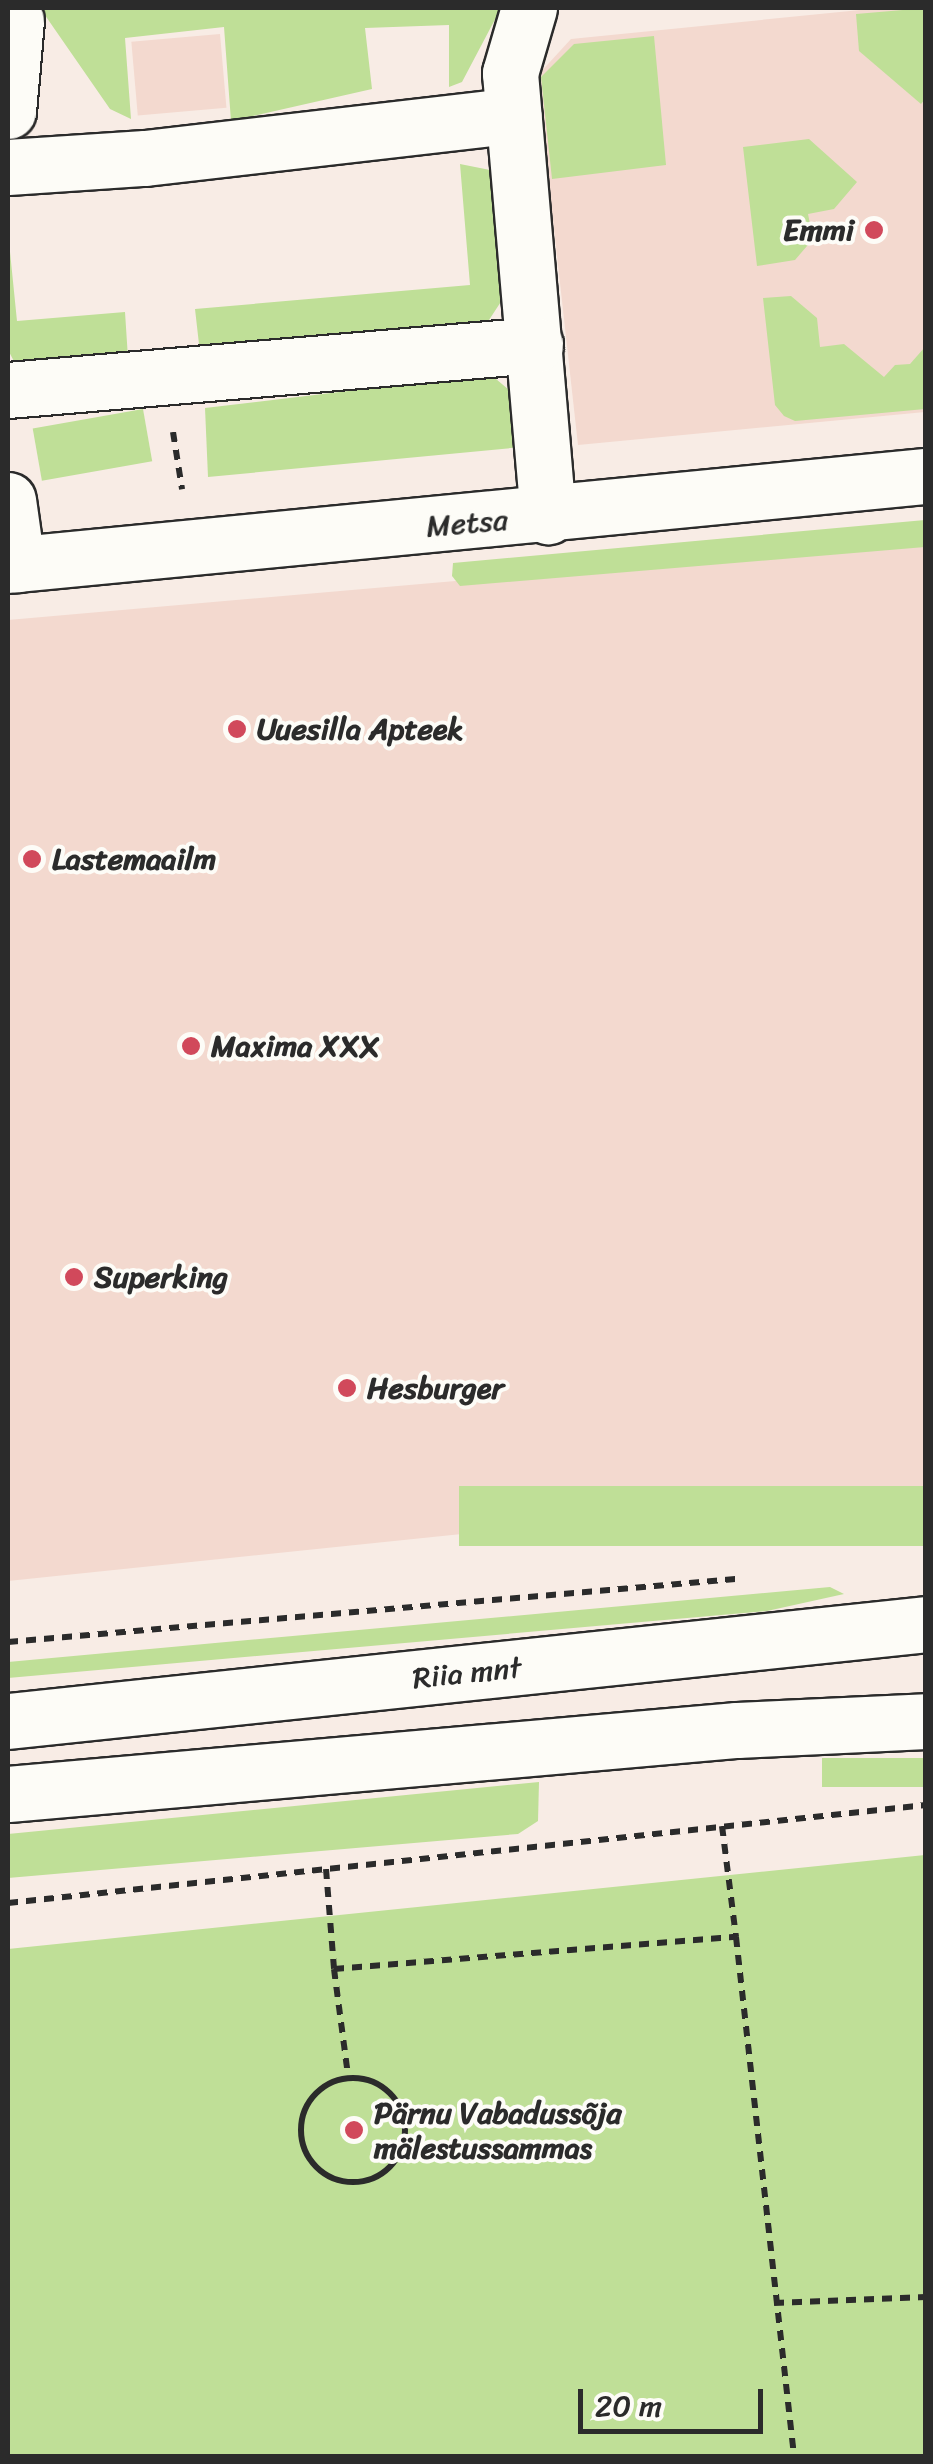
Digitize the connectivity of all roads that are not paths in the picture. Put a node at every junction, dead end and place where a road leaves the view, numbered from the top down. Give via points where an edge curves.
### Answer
1 (529, 8) edge
2 (13, 15) edge
3 (8, 111) edge
4 (514, 115) junction
5 (8, 167) edge
6 (534, 344) junction
7 (8, 390) edge
8 (926, 476) edge
9 (8, 500) edge
10 (548, 516) junction
11 (12, 565) edge
12 (926, 1624) edge
13 (8, 1721) edge
14 (926, 1721) edge
15 (8, 1794) edge

1 - 4 street via 510,72
2 - 3 street
4 - 5 street via 145,158
4 - 6 street
6 - 7 street
6 - 10 street
8 - 10 street, Metsa
9 - 11 street
10 - 11 street, Metsa
12 - 13 street, Riia mnt
14 - 15 street via 738,1730

